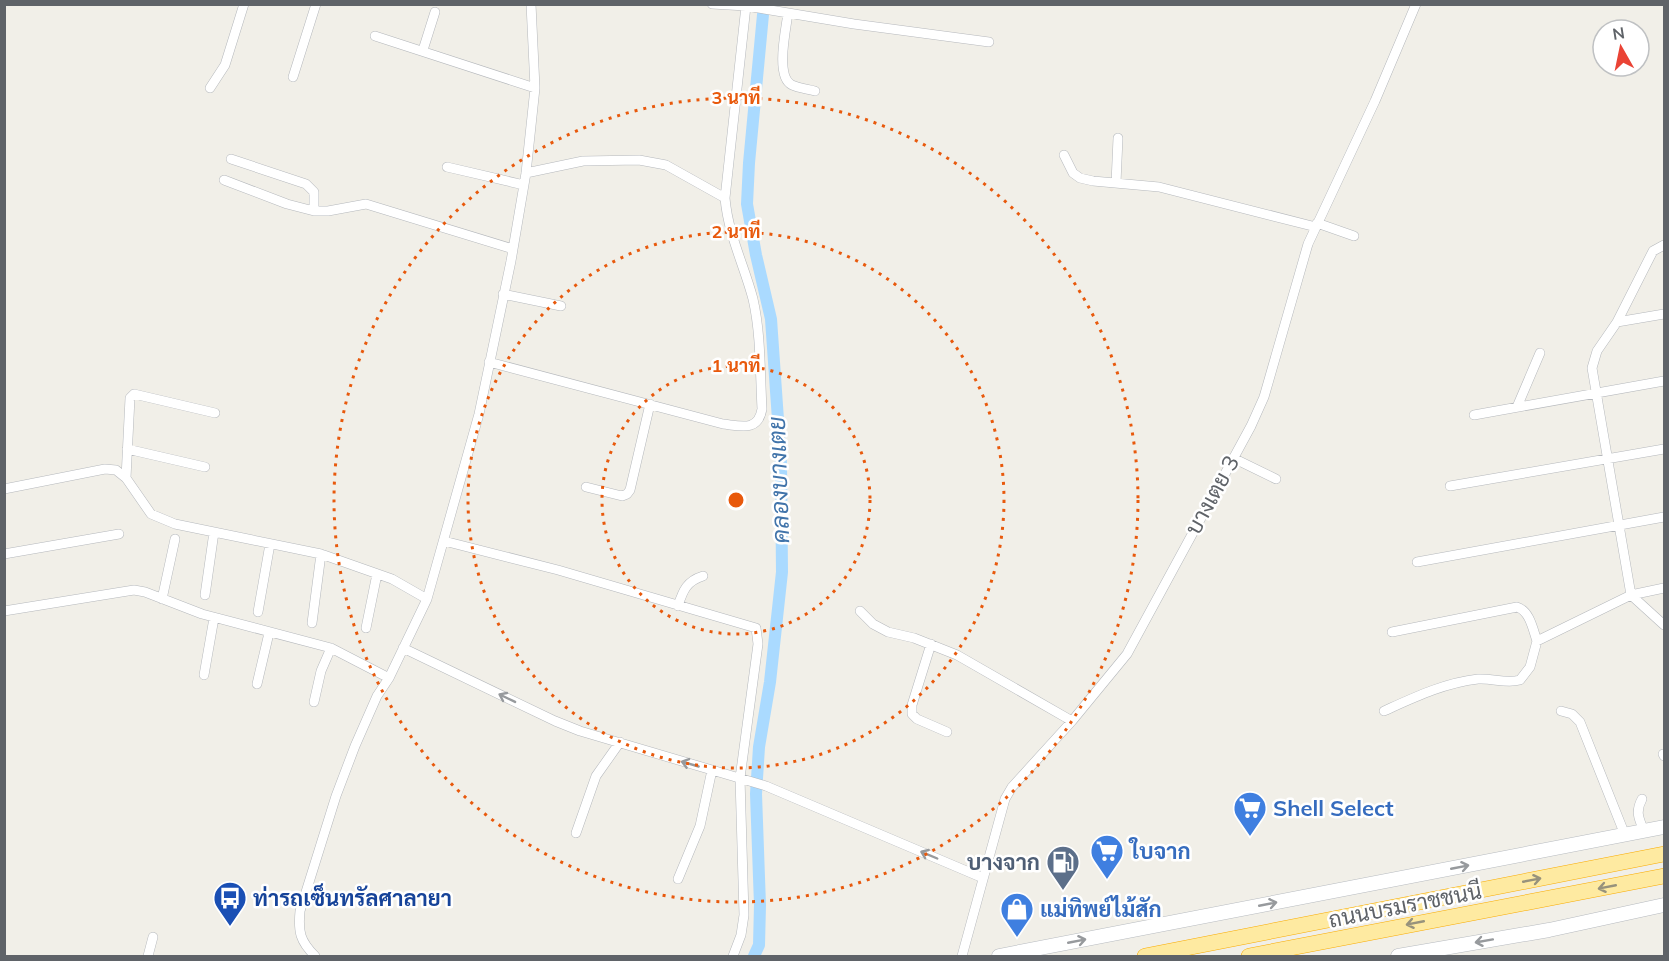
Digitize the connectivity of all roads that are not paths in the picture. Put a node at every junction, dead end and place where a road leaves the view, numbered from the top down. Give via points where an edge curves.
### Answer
1 (244, 4) edge
2 (316, 4) edge
3 (531, 4) edge
4 (712, 4) edge
5 (1416, 4) edge
6 (749, 6) edge
7 (435, 12) dead end
8 (788, 13) junction
9 (375, 36) dead end
10 (989, 42) dead end
11 (423, 50) junction
12 (293, 76) dead end
13 (210, 88) dead end
14 (535, 88) junction
15 (815, 91) dead end
16 (1118, 138) dead end
17 (1064, 155) dead end
18 (231, 159) dead end
19 (447, 167) dead end
20 (526, 173) junction
21 (224, 180) dead end
22 (1116, 183) junction
23 (524, 185) junction
24 (725, 198) junction
25 (314, 211) junction
26 (1316, 225) junction
27 (1354, 236) dead end
28 (1665, 244) edge
29 (513, 249) junction
30 (503, 294) junction
31 (561, 306) dead end
32 (1665, 314) edge
33 (1617, 322) junction
34 (1540, 353) dead end
35 (489, 362) junction
36 (1665, 381) edge
37 (1596, 393) junction
38 (650, 405) junction
39 (1517, 407) junction
40 (215, 413) dead end
41 (1474, 415) dead end
42 (127, 449) junction
43 (1665, 449) edge
44 (1233, 458) junction
45 (1606, 460) junction
46 (206, 467) dead end
47 (126, 478) junction
48 (1276, 479) dead end
49 (1450, 486) dead end
50 (586, 487) dead end
51 (4, 489) edge
52 (1665, 517) edge
53 (1618, 526) junction
54 (214, 532) junction
55 (119, 534) dead end
56 (175, 539) dead end
57 (444, 541) junction
58 (270, 544) junction
59 (4, 554) edge
60 (321, 554) junction
61 (1417, 562) dead end
62 (377, 574) junction
63 (703, 576) dead end
64 (1665, 588) edge
65 (205, 595) dead end
66 (1631, 595) junction
67 (162, 599) junction
68 (427, 599) junction
69 (678, 606) junction
70 (4, 611) edge
71 (860, 611) dead end
72 (258, 612) dead end
73 (214, 618) junction
74 (312, 623) dead end
75 (1665, 625) edge
76 (366, 628) dead end
77 (1392, 632) dead end
78 (269, 633) junction
79 (1537, 641) junction
80 (931, 644) junction
81 (331, 648) junction
82 (403, 648) junction
83 (204, 675) dead end
84 (389, 678) junction
85 (257, 684) dead end
86 (314, 702) dead end
87 (1384, 711) dead end
88 (1561, 711) dead end
89 (1072, 721) junction
90 (947, 732) dead end
91 (620, 742) junction
92 (712, 770) junction
93 (743, 779) junction
94 (1642, 799) dead end
95 (1665, 827) edge
96 (1644, 831) junction
97 (576, 833) dead end
98 (1625, 835) junction
99 (1665, 854) edge
100 (1665, 876) edge
101 (983, 878) junction
102 (678, 879) dead end
103 (1665, 905) edge
104 (153, 937) dead end
105 (148, 957) edge
106 (315, 957) edge
107 (733, 957) edge
108 (962, 957) edge
109 (999, 957) edge
110 (1145, 957) edge
111 (1249, 957) edge
112 (1398, 957) edge

1 - 13 street via 225,65
2 - 12 street
3 - 14 street
4 - 6 street
5 - 26 street, บางเตย 3 via 1376,100
6 - 8 street
6 - 24 street
7 - 11 street
8 - 10 street
8 - 15 street via 782,69 785,80 792,86
9 - 11 street
11 - 14 street
14 - 20 street
16 - 22 street
17 - 22 street via 1080,178
18 - 25 street via 306,184 314,192
19 - 23 street
20 - 23 street
20 - 24 street via 584,160 639,160 666,165
21 - 25 street
22 - 26 street via 1158,187
23 - 29 street
24 - 38 street via 730,229 753,300 761,418 749,426 723,424
25 - 29 street via 366,204
26 - 27 street
26 - 44 street, บางเตย 3 via 1300,267 1264,397
28 - 33 street via 1653,251
29 - 30 street
30 - 31 street
30 - 35 street
32 - 33 street
33 - 37 street via 1594,359
34 - 39 street
35 - 38 street
35 - 57 street
36 - 37 street
37 - 39 street
37 - 45 street
38 - 50 street via 627,494
39 - 41 street
40 - 42 street via 134,394 130,398
42 - 46 street
42 - 47 street
43 - 45 street
44 - 48 street
44 - 89 street, บางเตย 3 via 1127,654
45 - 49 street
45 - 53 street
47 - 51 street via 116,470 105,469
47 - 54 street via 152,514 175,524
52 - 53 street
53 - 61 street
53 - 66 street
54 - 58 street
54 - 65 street
55 - 59 street
56 - 67 street
57 - 68 street
57 - 69 street
58 - 60 street
58 - 72 street
60 - 62 street
60 - 74 street
62 - 68 street
62 - 76 street
63 - 69 street via 685,587
64 - 66 street
66 - 75 street
66 - 79 street
67 - 70 street via 126,590
67 - 73 street
68 - 82 street
69 - 93 street via 756,628 758,644
71 - 80 street via 888,632
73 - 78 street
73 - 83 street
77 - 79 street via 1517,607 1527,615
78 - 81 street
78 - 85 street
79 - 87 street via 1530,667 1520,680 1454,684 1429,690
80 - 89 street
80 - 90 street via 912,714
81 - 84 street
81 - 86 street
82 - 84 street
91 -> 82 street via 555,721
84 - 106 street via 377,696 336,796 300,910 303,944
88 - 98 street via 1580,722
89 - 101 street, บางเตย 3 via 1012,787 1001,811
92 -> 91 street
91 - 97 street via 596,776
92 - 93 street
92 - 102 street via 700,826
101 -> 93 street
93 - 107 street via 744,915
94 - 96 street via 1637,813
95 - 96 main road
96 - 98 main road
109 -> 98 main road
110 -> 99 highway, ถนนบรมราชชนนี
100 -> 111 highway, ถนนบรมราชชนนี
101 - 108 street, บางเตย 3
103 -> 112 main road
104 - 105 street

